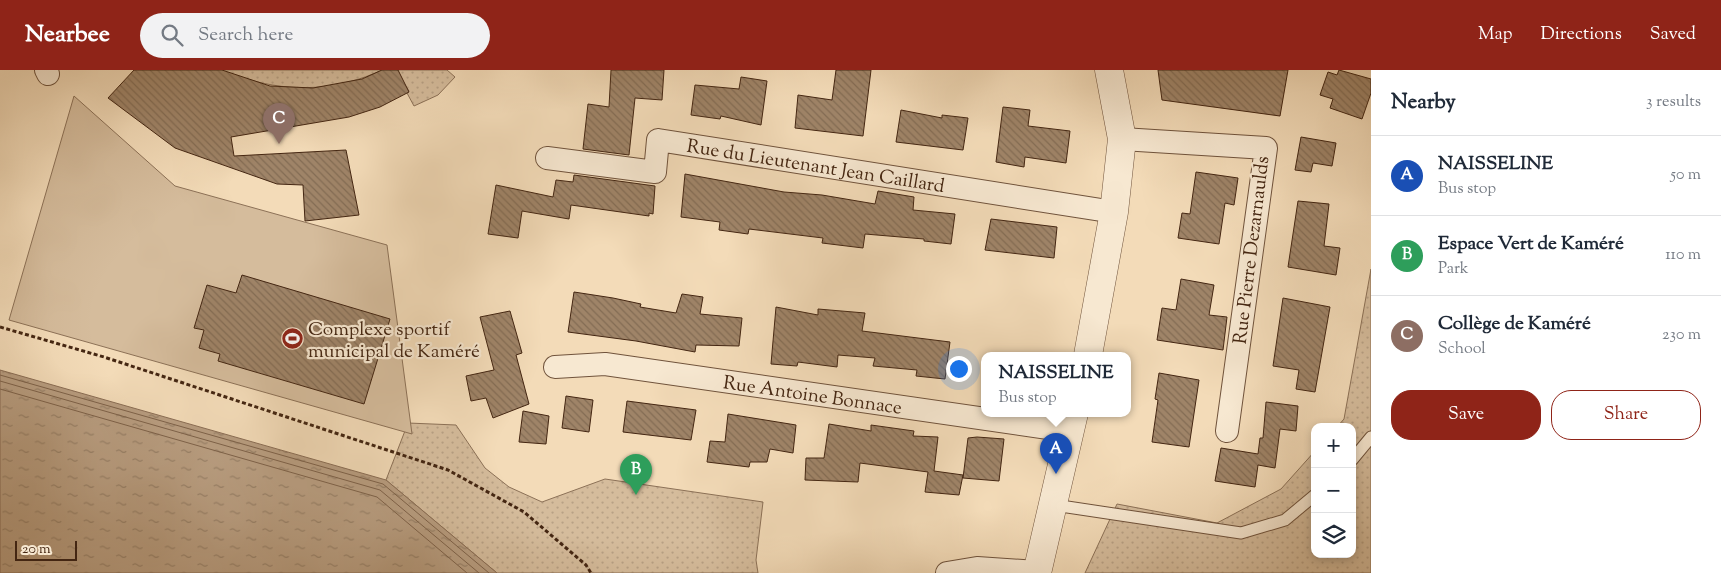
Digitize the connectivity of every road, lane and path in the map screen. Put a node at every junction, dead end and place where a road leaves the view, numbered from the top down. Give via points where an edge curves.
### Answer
1 (1109, 70) edge
2 (1122, 139) junction
3 (547, 158) dead end
4 (1114, 212) junction
5 (0, 326) edge
6 (1089, 352) edge
7 (555, 367) dead end
8 (981, 411) edge
9 (1032, 417) edge
10 (1072, 422) edge
11 (1227, 430) dead end
12 (1371, 437) edge
13 (1356, 455) edge
14 (1311, 498) edge
15 (1054, 506) junction
16 (591, 573) edge
17 (947, 573) edge
18 (1037, 573) edge

1 - 2 street
2 - 4 street
2 - 11 street, Rue Pierre Dezarnaulds via 1266,148
3 - 4 street, Rue du Lieutenant Jean Caillard via 655,172 658,140
4 - 6 street
5 - 16 path via 448,470 524,512
7 - 8 street, Rue Antoine Bonnace via 605,364
9 - 10 street, Rue Antoine Bonnace
10 - 15 street
12 - 13 lane
14 - 15 lane via 1285,520 1241,533
15 - 18 street
17 - 18 street via 978,568

